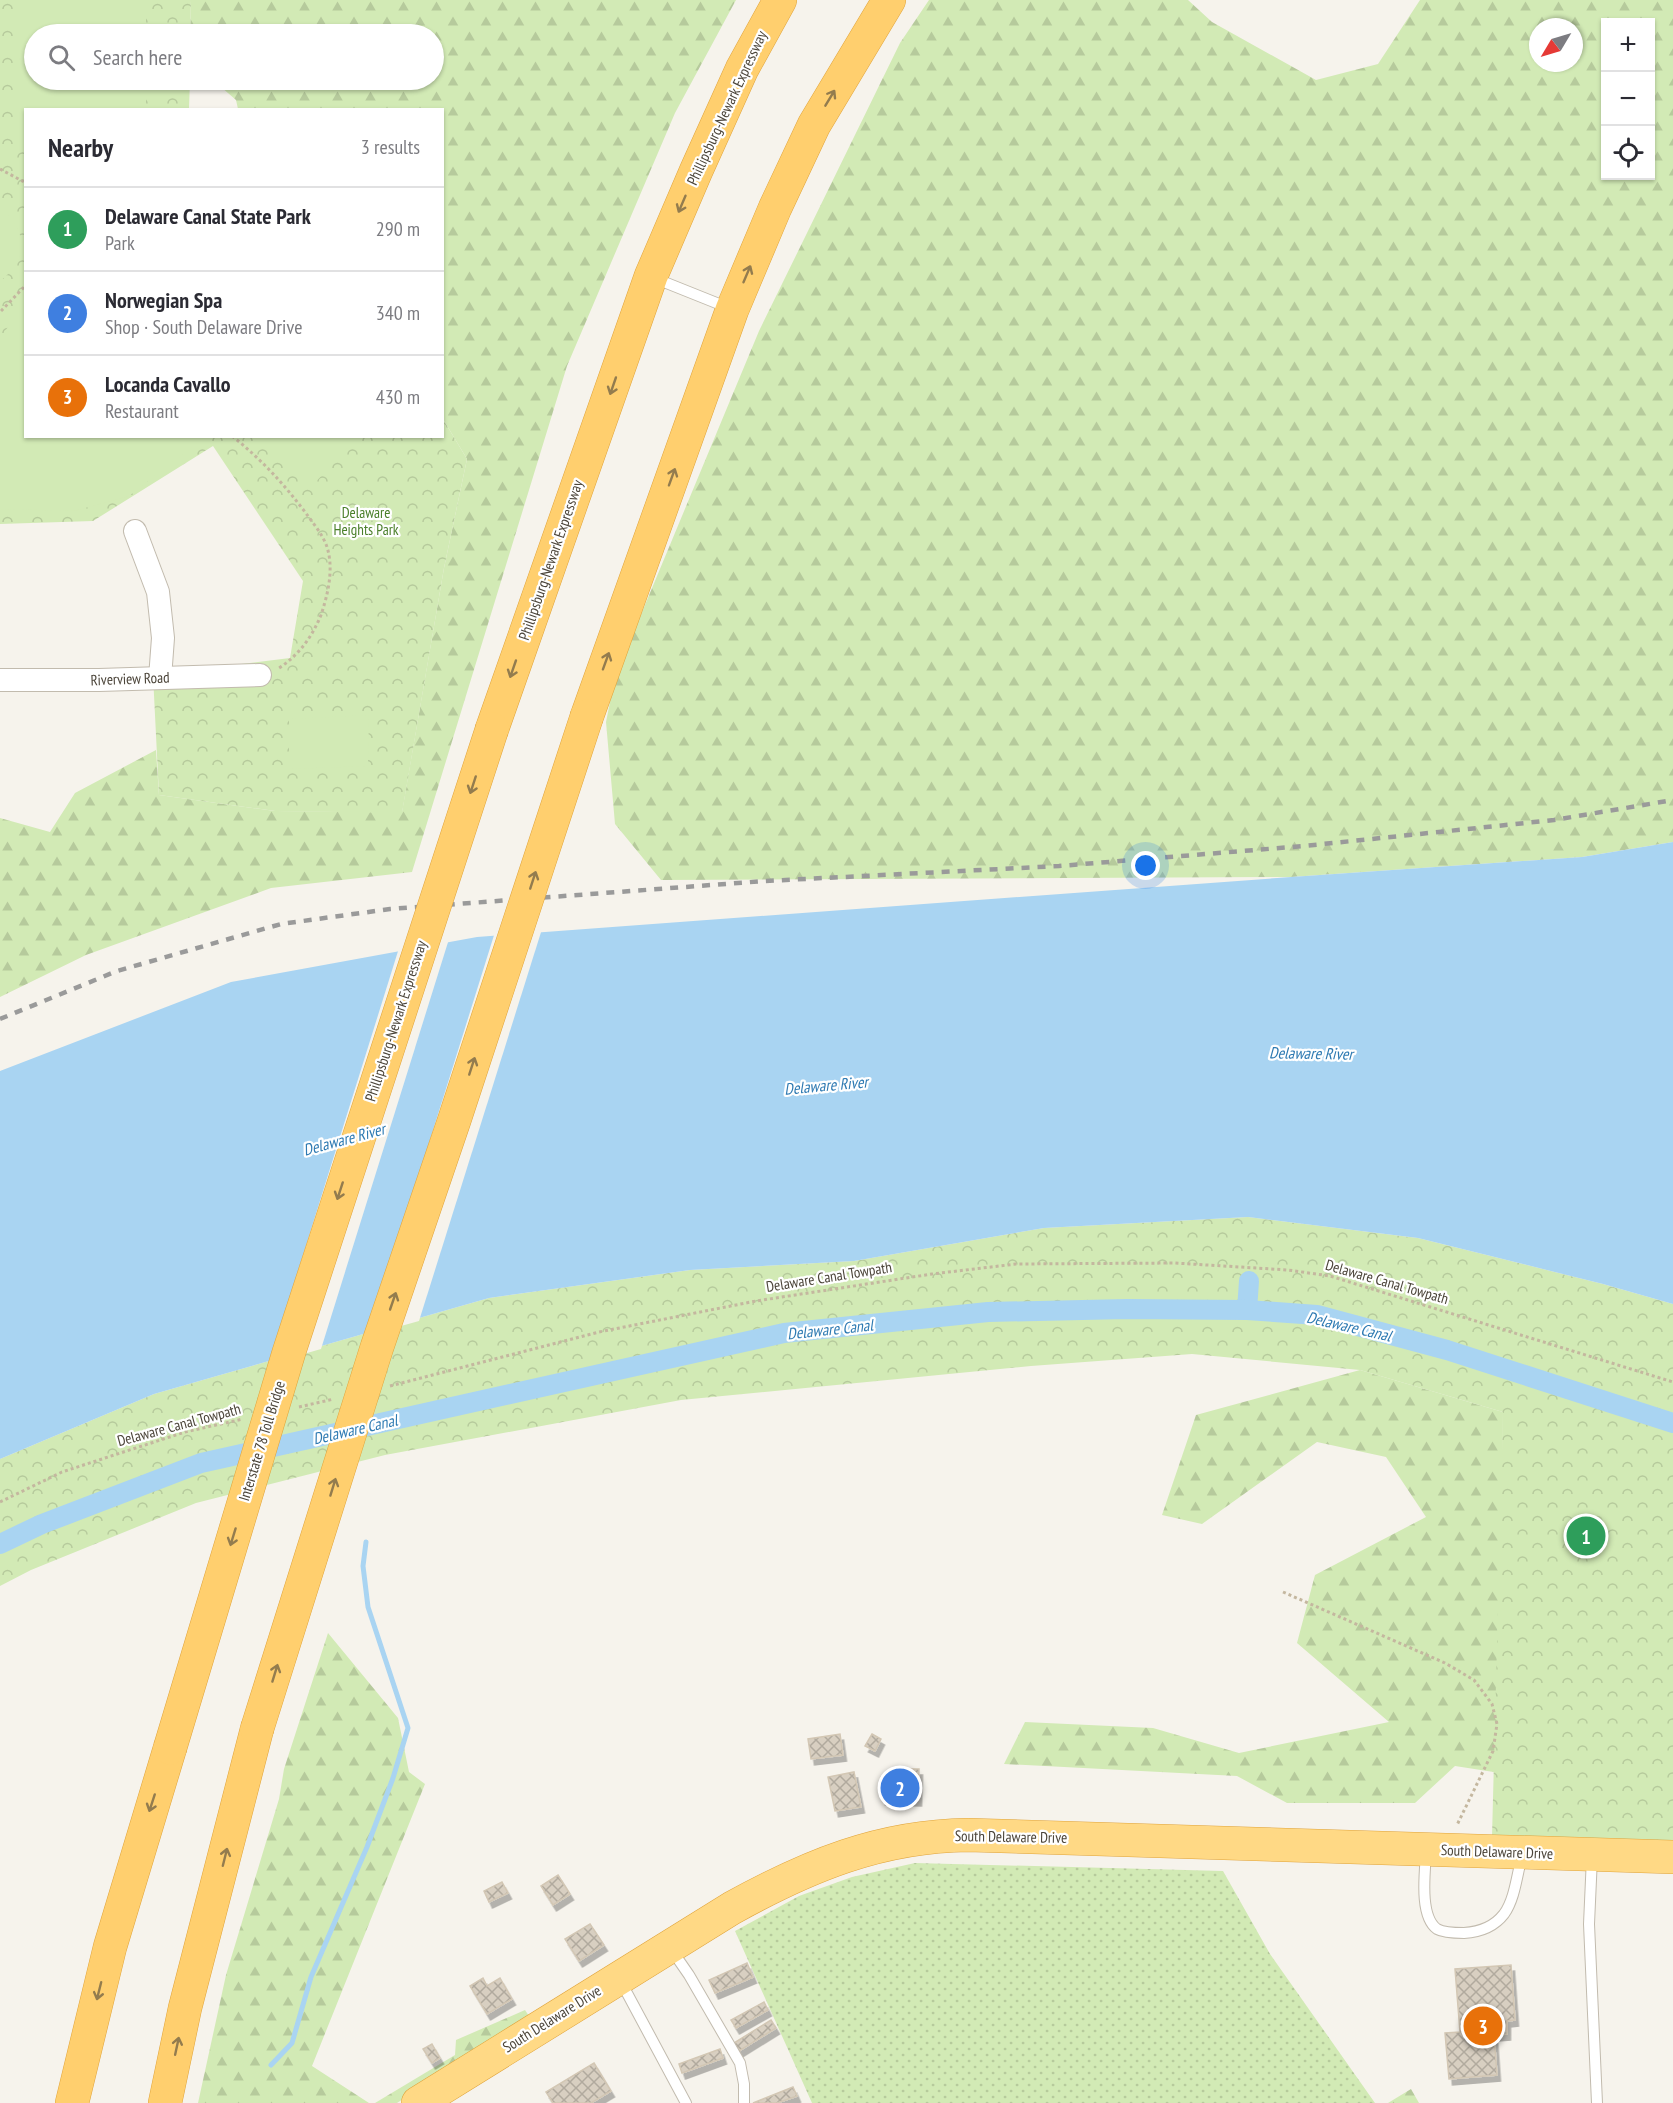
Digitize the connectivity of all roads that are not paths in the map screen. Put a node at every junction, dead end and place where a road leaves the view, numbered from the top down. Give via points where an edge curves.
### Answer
1 (780, 0) edge
2 (889, 0) edge
3 (651, 276) junction
4 (732, 310) junction
5 (135, 531) dead end
6 (260, 675) road end
7 (160, 678) junction
8 (0, 680) edge
9 (358, 1135) joint
10 (1435, 1850) junction
11 (1522, 1853) junction
12 (1592, 1854) junction
13 (1673, 1857) edge
14 (669, 1946) junction
15 (618, 1977) junction
16 (72, 2103) edge
17 (165, 2103) edge
18 (418, 2103) edge
19 (686, 2103) edge
20 (744, 2103) edge
21 (1597, 2103) edge

1 -> 3 highway, Phillipsburg-Newark Expressway via 742,69
4 -> 2 highway via 814,125
3 - 4 lane
3 -> 9 highway, Phillipsburg-Newark Expressway, bridge via 492,729
17 -> 4 highway, bridge via 185,2008 257,1729 377,1347 586,716
5 - 7 street via 158,592 163,638
6 - 7 street, Riverview Road
7 - 8 street, Riverview Road
9 -> 16 highway, Interstate 78 Toll Bridge, bridge via 110,1947
10 - 11 highway, South Delaware Drive
10 - 11 lane via 1425,1903 1437,1929 1453,1933 1478,1932 1505,1913
10 - 14 highway, South Delaware Drive via 968,1835 914,1838 870,1848 798,1874
11 - 12 highway, South Delaware Drive
12 - 13 highway, South Delaware Drive
12 - 21 lane via 1589,1924
14 - 15 highway, South Delaware Drive
14 - 20 lane via 740,2063
15 - 18 highway, South Delaware Drive
15 - 19 lane

